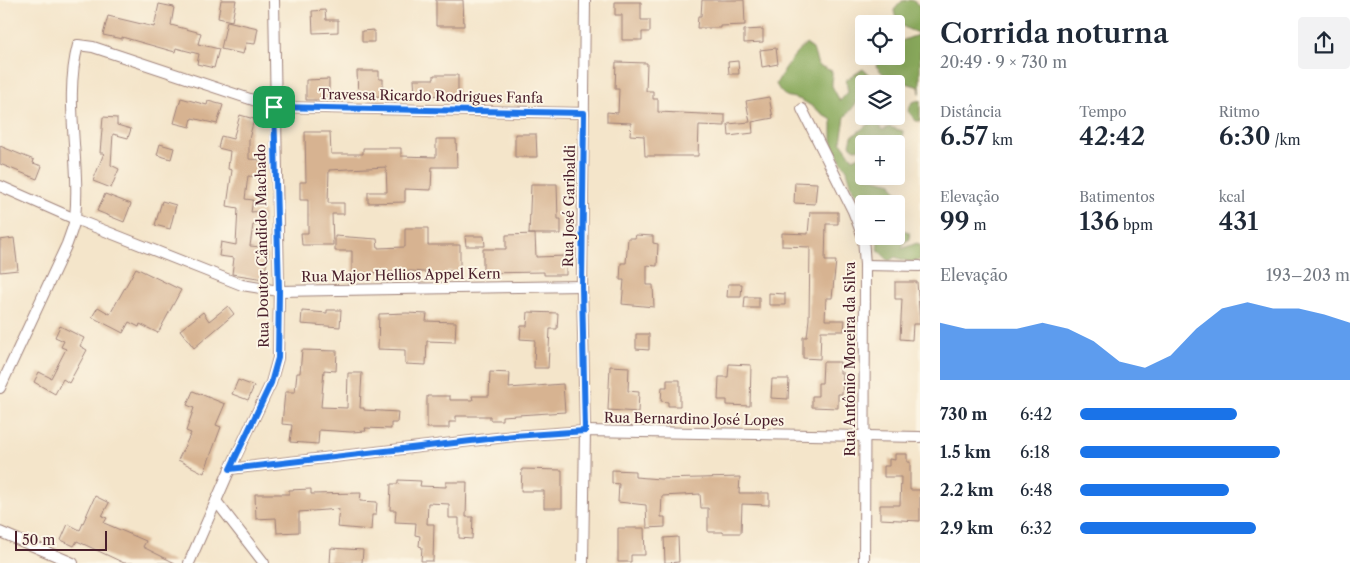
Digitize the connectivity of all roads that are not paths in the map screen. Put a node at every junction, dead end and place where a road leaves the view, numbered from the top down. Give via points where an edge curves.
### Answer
1 (274, 0) edge
2 (585, 0) edge
3 (274, 107) junction
4 (802, 109) dead end
5 (584, 113) junction
6 (0, 186) edge
7 (75, 219) junction
8 (865, 265) junction
9 (920, 266) edge
10 (582, 286) junction
11 (279, 291) junction
12 (0, 388) edge
13 (585, 431) junction
14 (863, 437) junction
15 (920, 437) edge
16 (230, 469) junction
17 (216, 501) junction
18 (0, 532) edge
19 (73, 563) edge
20 (189, 563) edge
21 (264, 563) edge
22 (583, 563) edge
23 (864, 563) edge

1 - 3 street, Rua Doutor Cândido Machado
2 - 5 street, Rua José Garibaldi
3 - 5 street, Travessa Ricardo Rodrigues Fanfa
3 - 7 street, Travessa Ricardo Rodrigues Fanfa via 93,47 78,45 73,77
3 - 11 street, Rua Doutor Cândido Machado
4 - 8 street, Rua Antônio Moreira da Silva via 853,211 862,237
5 - 10 street, Rua José Garibaldi
6 - 7 street, Rua Major Hellios Appel Kern
7 - 11 street, Rua Major Hellios Appel Kern via 242,285
7 - 12 street via 67,244
8 - 9 street
8 - 14 street, Rua Antônio Moreira da Silva
10 - 11 street, Rua Major Hellios Appel Kern
10 - 13 street, Rua José Garibaldi
11 - 16 street, Rua Doutor Cândido Machado via 278,358 271,383
13 - 14 street, Rua Bernardino José Lopes
13 - 16 street, Rua Bernardino José Lopes via 514,436
13 - 22 street, Rua José Garibaldi
14 - 15 street, Rua Bernardino José Lopes
14 - 23 street, Rua Antônio Moreira da Silva
16 - 17 street, Rua Doutor Cândido Machado
17 - 20 street, Rua Doutor Cândido Machado
17 - 21 street
18 - 19 street

